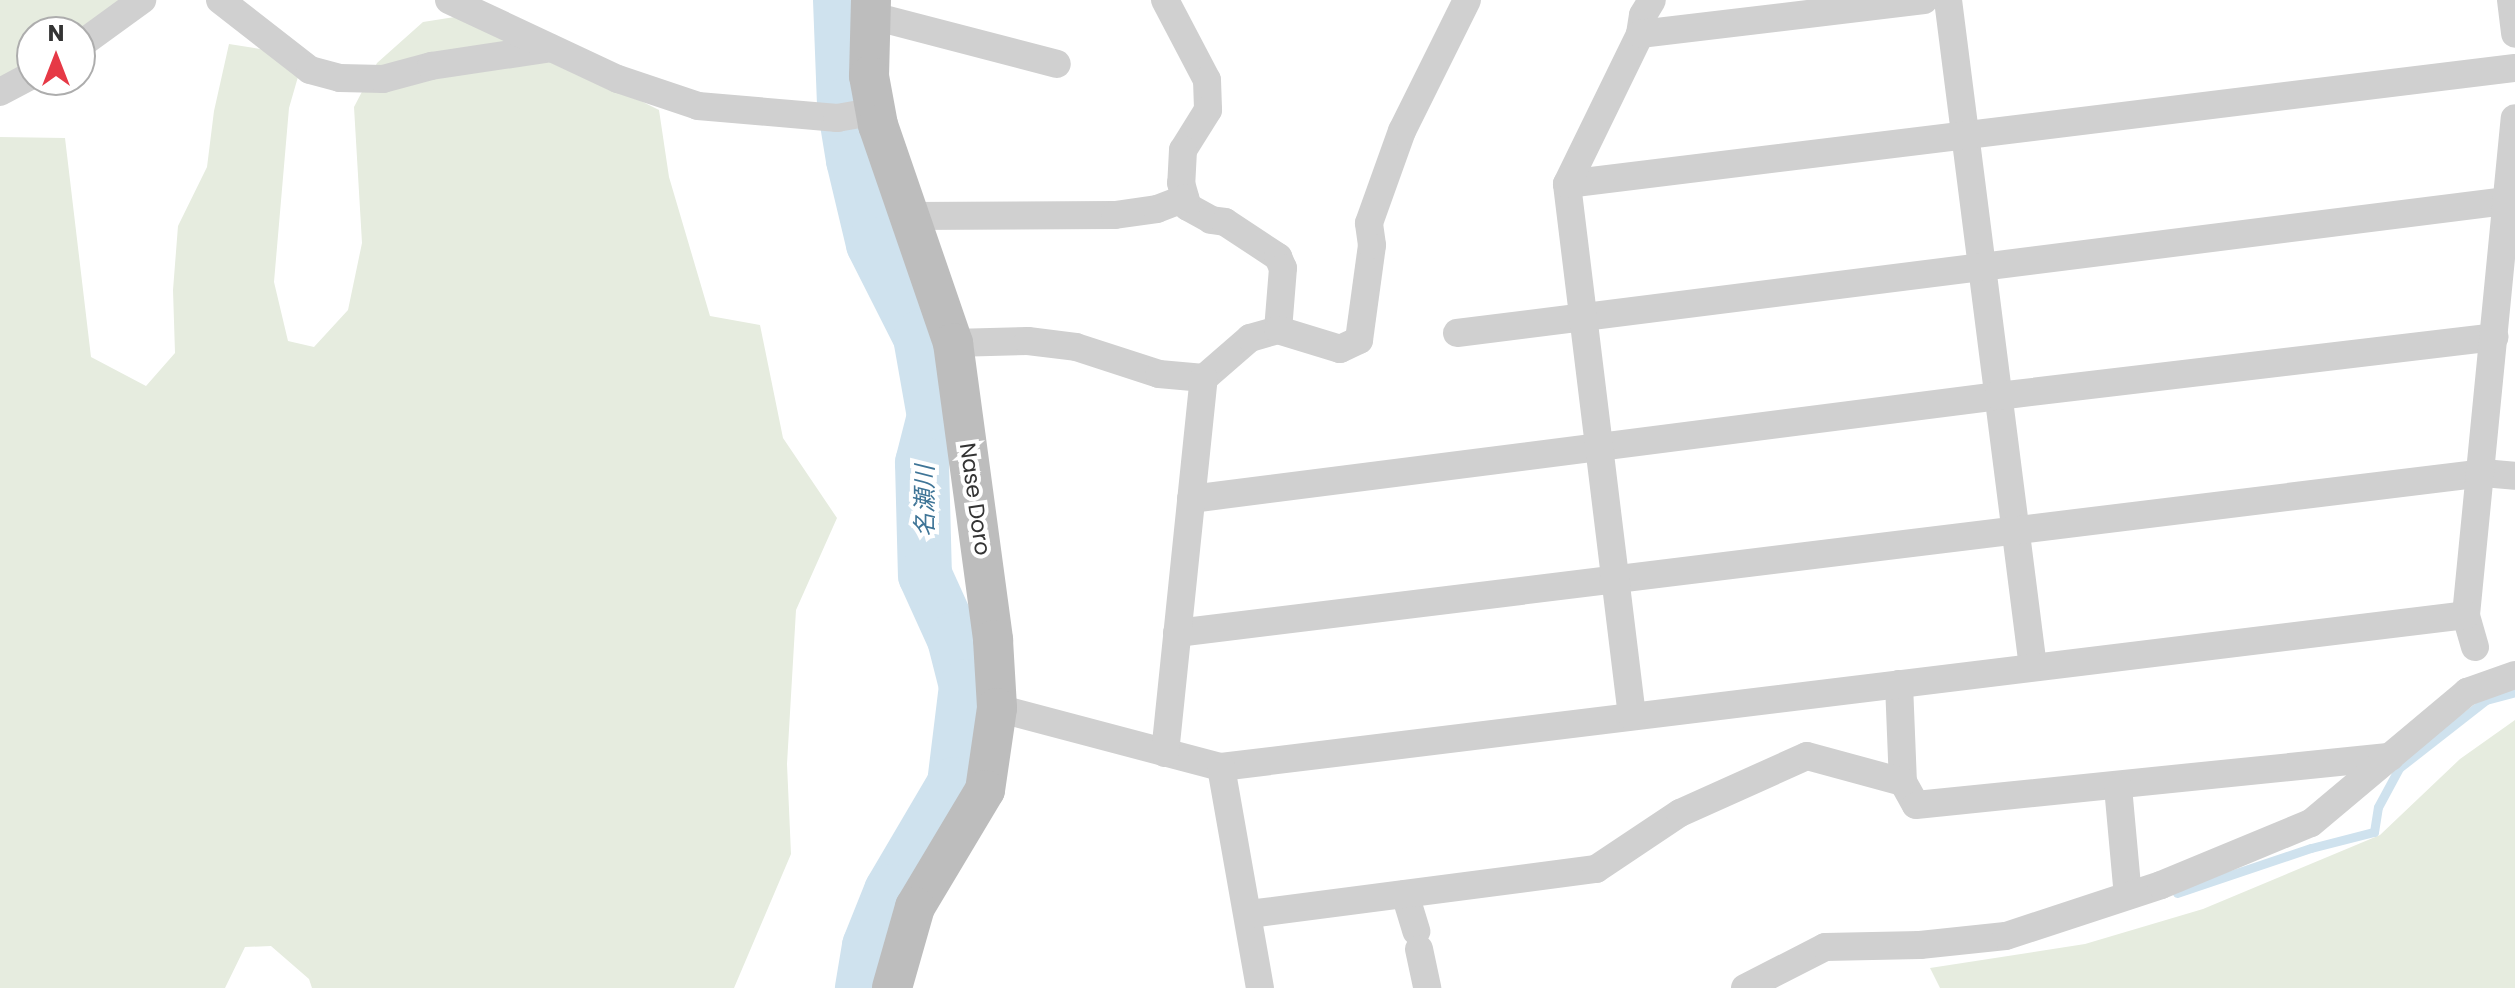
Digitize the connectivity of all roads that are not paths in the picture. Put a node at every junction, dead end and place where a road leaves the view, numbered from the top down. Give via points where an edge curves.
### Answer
1 (142, 0) edge
2 (220, 0) edge
3 (449, 0) edge
4 (1165, 0) edge
5 (1467, 0) edge
6 (1652, 0) edge
7 (1924, 0) edge
8 (1948, 0) edge
9 (2511, 0) edge
10 (870, 8) edge
11 (96, 33) edge
12 (1640, 34) junction
13 (2515, 34) edge
14 (551, 48) junction
15 (1057, 64) dead end
16 (2515, 68) edge
17 (856, 115) junction
18 (2515, 118) edge
19 (1965, 133) junction
20 (1567, 184) junction
21 (1185, 198) junction
22 (2507, 201) junction
23 (909, 216) junction
24 (1982, 266) junction
25 (1583, 316) junction
26 (1278, 330) junction
27 (1457, 333) dead end
28 (2495, 337) junction
29 (953, 343) junction
30 (1204, 378) junction
31 (1998, 396) junction
32 (1599, 447) junction
33 (2483, 473) junction
34 (2515, 476) edge
35 (1191, 499) junction
36 (2015, 528) junction
37 (1616, 581) junction
38 (2466, 615) junction
39 (1177, 633) junction
40 (2475, 647) dead end
41 (2033, 667) junction
42 (2515, 675) edge
43 (1899, 684) junction
44 (997, 708) junction
45 (1632, 716) junction
46 (1165, 753) junction
47 (2391, 757) junction
48 (1221, 767) junction
49 (1903, 782) junction
50 (2118, 787) junction
51 (1405, 894) junction
52 (2128, 896) junction
53 (1249, 914) junction
54 (892, 988) edge
55 (1260, 988) edge
56 (1427, 988) edge
57 (1745, 988) edge

1 - 11 street
2 - 14 street via 310,70 340,78 383,79 431,66
3 - 14 street
4 - 21 street via 1207,80 1208,110 1183,150
5 - 26 street via 1402,131 1369,223 1365,339 1340,349
6 - 12 street
7 - 12 street
8 - 19 street
9 - 13 street
10 - 15 street
10 - 17 street, Nase Doro via 869,76
12 - 20 street
14 - 17 street via 618,79 698,106
16 - 19 street
17 - 23 street, Nase Doro
18 - 22 street
19 - 20 street
19 - 24 street
20 - 25 street
21 - 23 street via 1157,209 1115,215
21 - 26 street via 1188,207 1225,222 1278,257 1283,268
22 - 24 street
22 - 28 street
23 - 29 street, Nase Doro
24 - 25 street
24 - 31 street
25 - 27 street
25 - 32 street
26 - 30 street via 1250,338
28 - 31 street
28 - 33 street
29 - 30 street via 1028,341 1076,347 1159,374
29 - 44 street, Nase Doro via 993,640
30 - 35 street
31 - 32 street
31 - 36 street
32 - 35 street
32 - 37 street
33 - 34 street
33 - 36 street
33 - 38 street
35 - 39 street
36 - 37 street
36 - 41 street
37 - 39 street
37 - 45 street
38 - 40 street
38 - 41 street
39 - 46 street
41 - 43 street
42 - 47 street via 2482,680
43 - 45 street
43 - 49 street
44 - 46 street
44 - 54 street, Nase Doro via 985,790 915,907
45 - 48 street
46 - 48 street
47 - 50 street
47 - 52 street via 2311,823
48 - 53 street
49 - 50 street via 1916,805
49 - 51 street via 1807,756 1680,813 1596,869
50 - 52 street
51 - 53 street
51 - 56 street
52 - 57 street via 2006,936 1825,947
53 - 55 street

